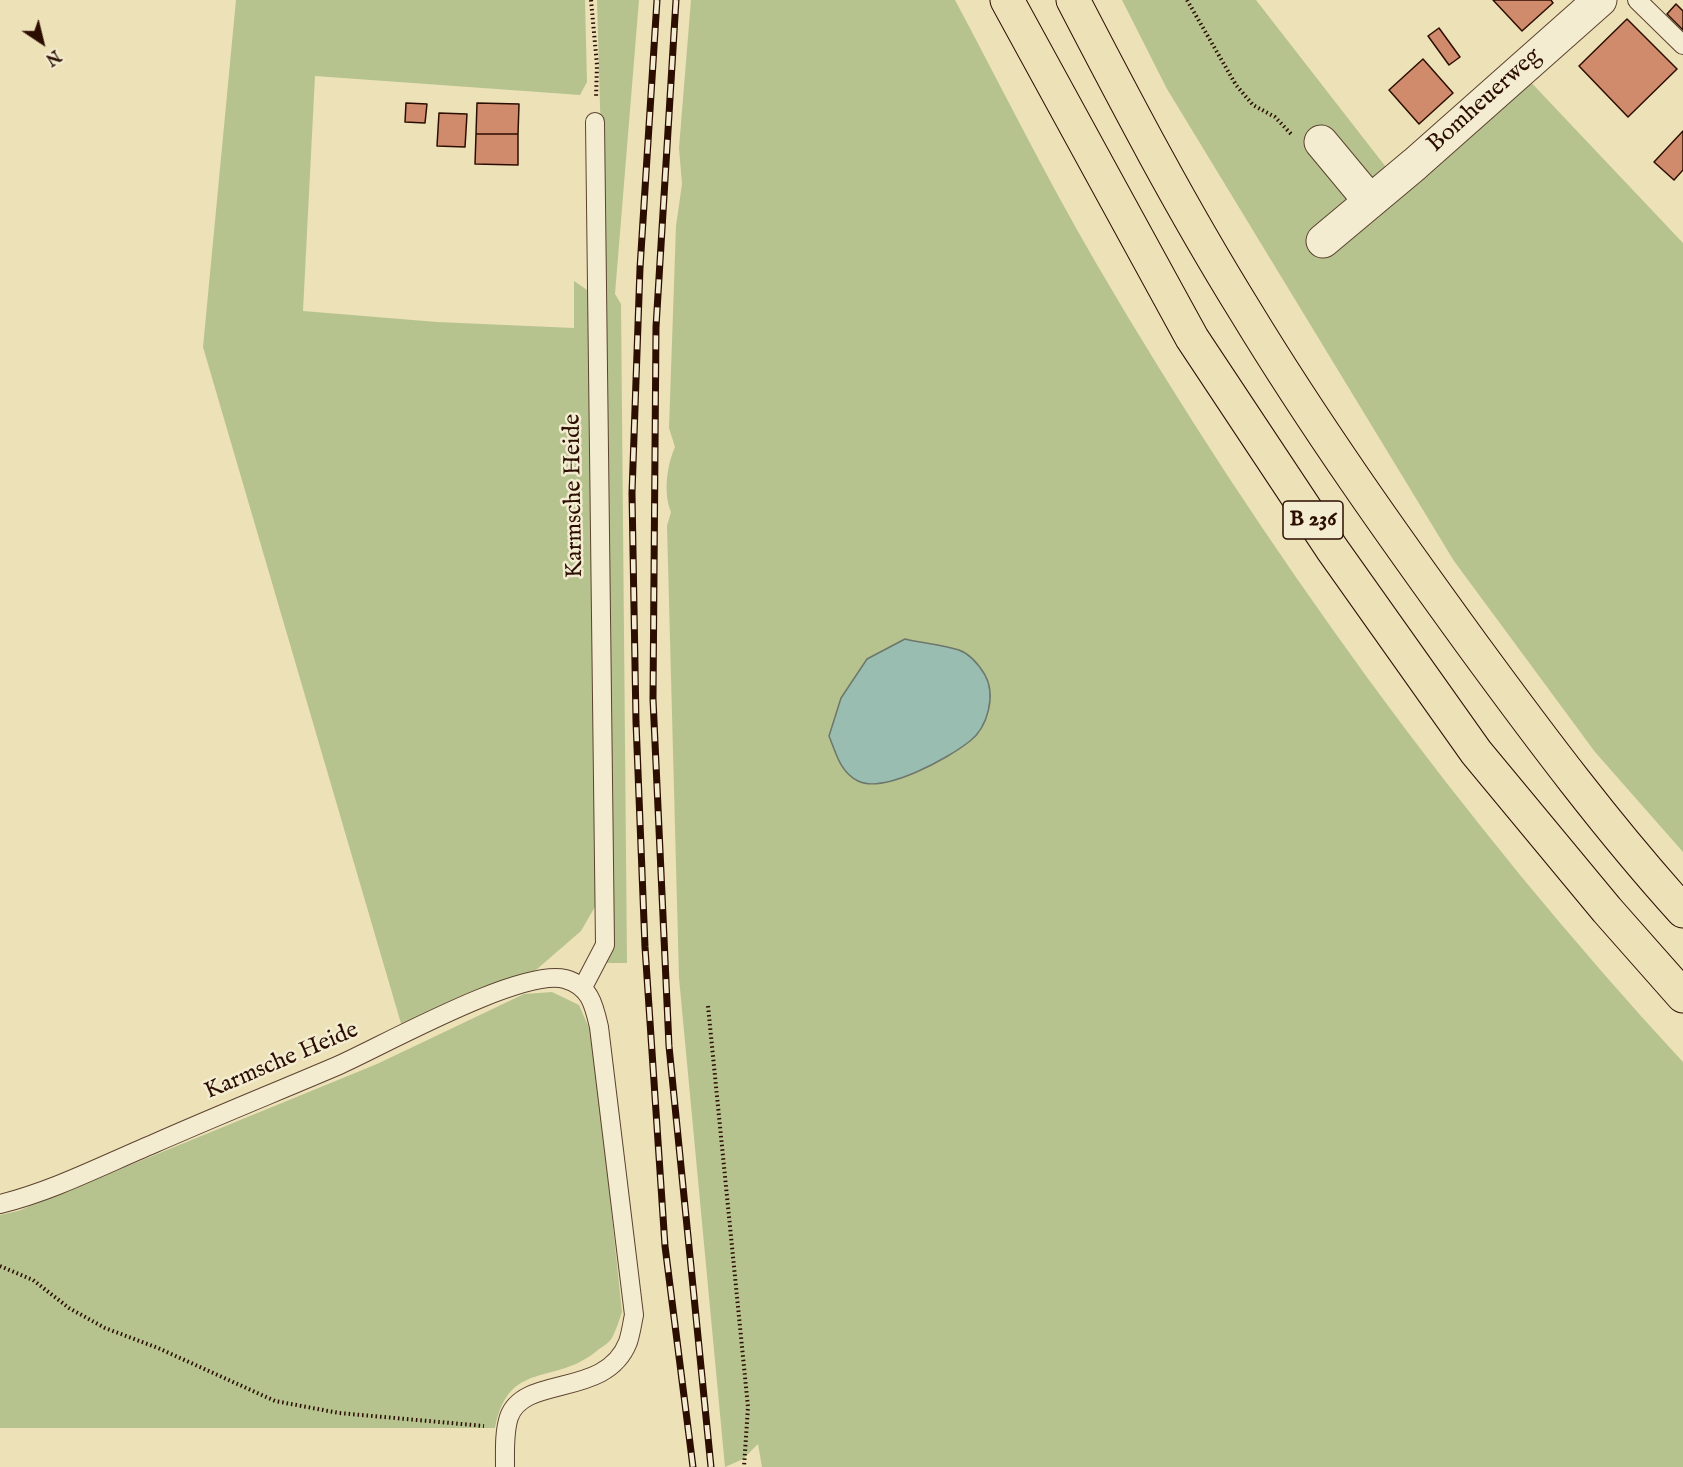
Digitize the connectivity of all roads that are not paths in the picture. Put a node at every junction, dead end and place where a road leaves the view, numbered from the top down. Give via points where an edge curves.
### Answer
1 (1007, 0) edge
2 (1073, 0) edge
3 (1600, 0) edge
4 (1637, 0) edge
5 (1683, 45) edge
6 (595, 122) road end
7 (1321, 142) road end
8 (1370, 201) junction
9 (1323, 241) dead end
10 (1683, 911) edge
11 (583, 987) junction
12 (1683, 996) edge
13 (0, 1204) edge
14 (505, 1467) edge

1 - 12 highway, B 236 via 1192,338 1332,549 1476,752
2 - 10 highway, B 236 via 1243,309 1378,516 1524,714
3 - 8 street, Bomheuerweg
4 - 5 lane
6 - 11 lane, Karmsche Heide via 605,945
7 - 8 street
8 - 9 street, Bomheuerweg
11 - 13 lane, Karmsche Heide via 564,979 534,979 495,992 338,1065 53,1187
11 - 14 lane via 594,1002 599,1027 634,1315 628,1343 615,1362 597,1376 525,1398 510,1415

